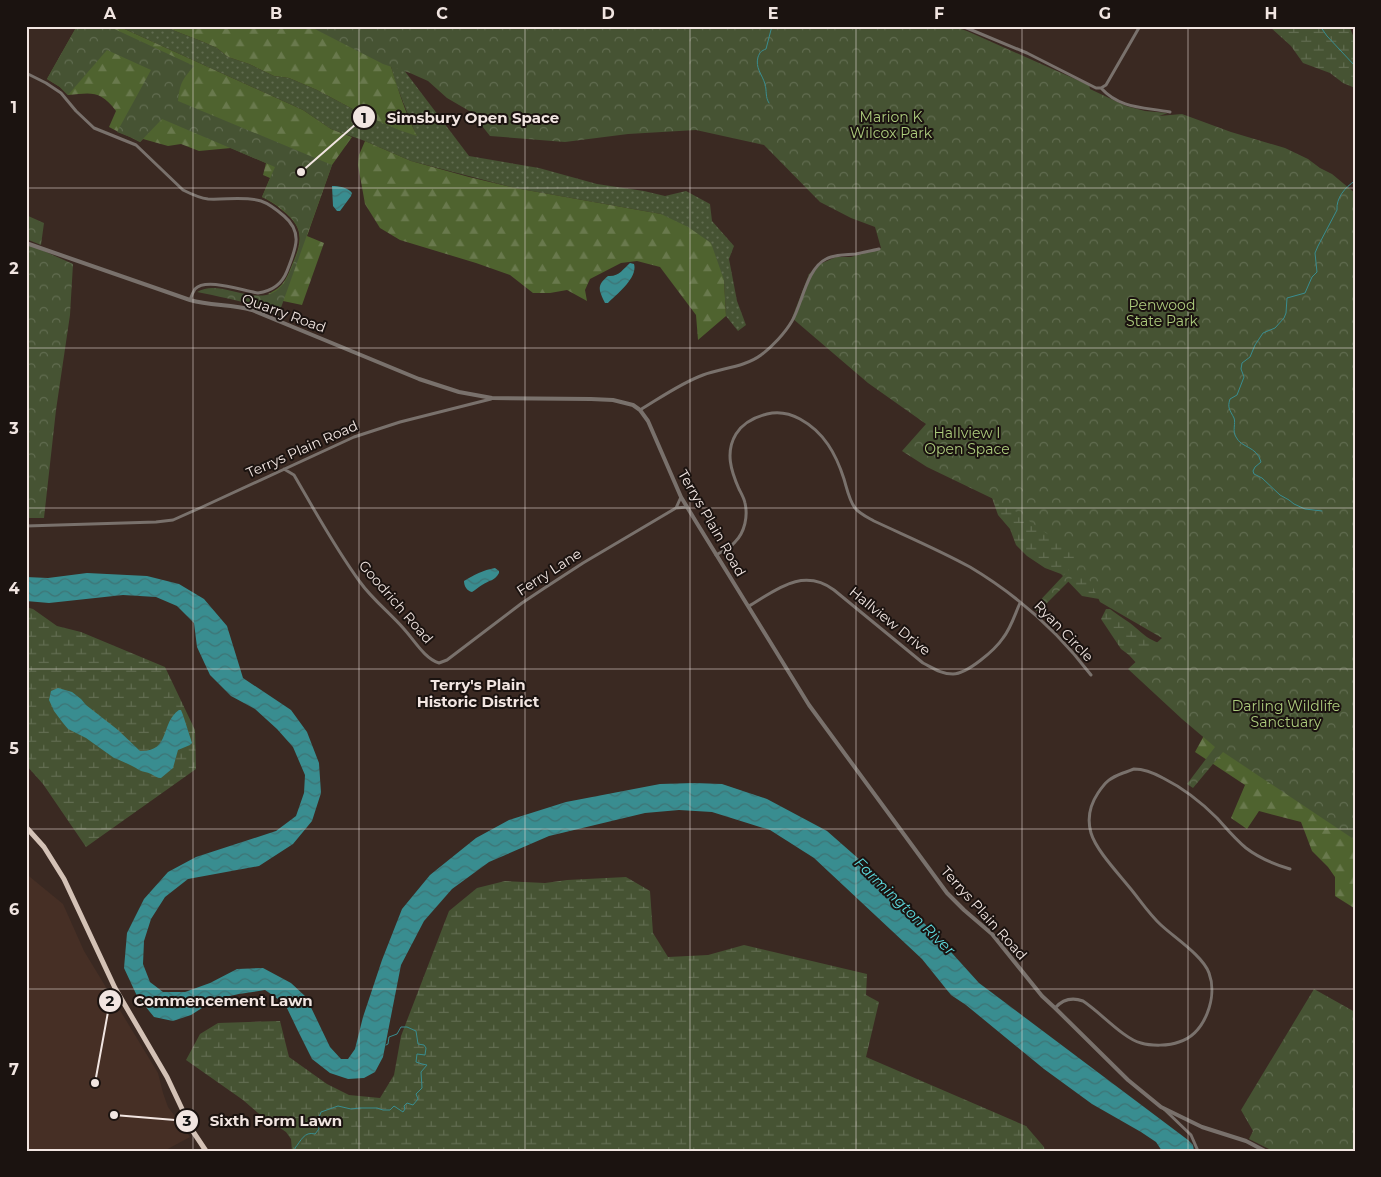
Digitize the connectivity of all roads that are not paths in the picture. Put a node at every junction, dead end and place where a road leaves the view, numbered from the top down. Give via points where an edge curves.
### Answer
1 (962, 26) edge
2 (1140, 26) edge
3 (26, 72) edge
4 (1101, 88) junction
5 (1170, 112) dead end
6 (26, 243) edge
7 (879, 249) dead end
8 (190, 300) junction
9 (475, 395) junction
10 (492, 398) junction
11 (474, 403) junction
12 (640, 410) junction
13 (293, 464) junction
14 (284, 469) junction
15 (294, 475) junction
16 (681, 496) junction
17 (688, 507) junction
18 (676, 508) junction
19 (26, 526) edge
20 (716, 556) junction
21 (1020, 603) junction
22 (749, 606) junction
23 (439, 663) joint
24 (1091, 675) dead end
25 (26, 826) edge
26 (1290, 869) dead end
27 (1055, 1008) junction
28 (1161, 1107) junction
29 (206, 1151) edge
30 (1198, 1151) edge
31 (1265, 1151) edge

1 - 4 street
2 - 4 street via 1106,85
3 - 8 street via 60,93 94,128 136,145 183,190 207,199 260,201 275,208 294,226 294,251 284,278 275,287 258,293 211,283 195,289
4 - 5 street via 1116,101
6 - 8 street, Quarry Road
7 - 12 street via 828,257 820,262 806,285 792,322 758,357 703,375
8 - 9 street, Quarry Road via 252,310 419,379
9 - 10 street, Quarry Road
9 - 11 street
10 - 11 street, Terrys Plain Road
10 - 12 street, Terrys Plain Road via 604,399 625,402
11 - 13 street, Terrys Plain Road via 354,436
12 - 16 street, Terrys Plain Road
13 - 14 street, Terrys Plain Road
13 - 15 street, Goodrich Road
14 - 15 street, Goodrich Road
14 - 19 street, Terrys Plain Road via 173,520
15 - 23 street, Goodrich Road via 361,584 424,652
16 - 17 street, Terrys Plain Road
16 - 18 street
17 - 18 street, Ferry Lane
17 - 20 street, Terrys Plain Road
18 - 23 street, Ferry Lane via 543,589
20 - 21 street, Ryan Circle via 736,542 745,524 745,502 730,462 733,439 749,421 783,413 809,425 828,443 853,504 860,513 969,567
20 - 22 street, Terrys Plain Road
21 - 22 street, Hallview Drive via 1003,639 976,664 954,674 938,671 923,663 820,581 790,582
21 - 24 street, Ryan Circle via 1058,636
22 - 27 street, Terrys Plain Road via 809,705 947,893 992,934
25 - 29 highway via 64,879 115,988
26 - 27 street via 1268,862 1246,848 1177,785 1152,772 1134,769 1114,776 1098,792 1091,806 1091,834 1100,851 1150,913 1197,955 1209,972 1212,992 1209,1008 1191,1036 1179,1042 1152,1045 1131,1039 1084,1001 1067,999
27 - 28 street, Terrys Plain Road via 1128,1080
28 - 30 street via 1191,1135
28 - 31 street, Terrys Plain Road

